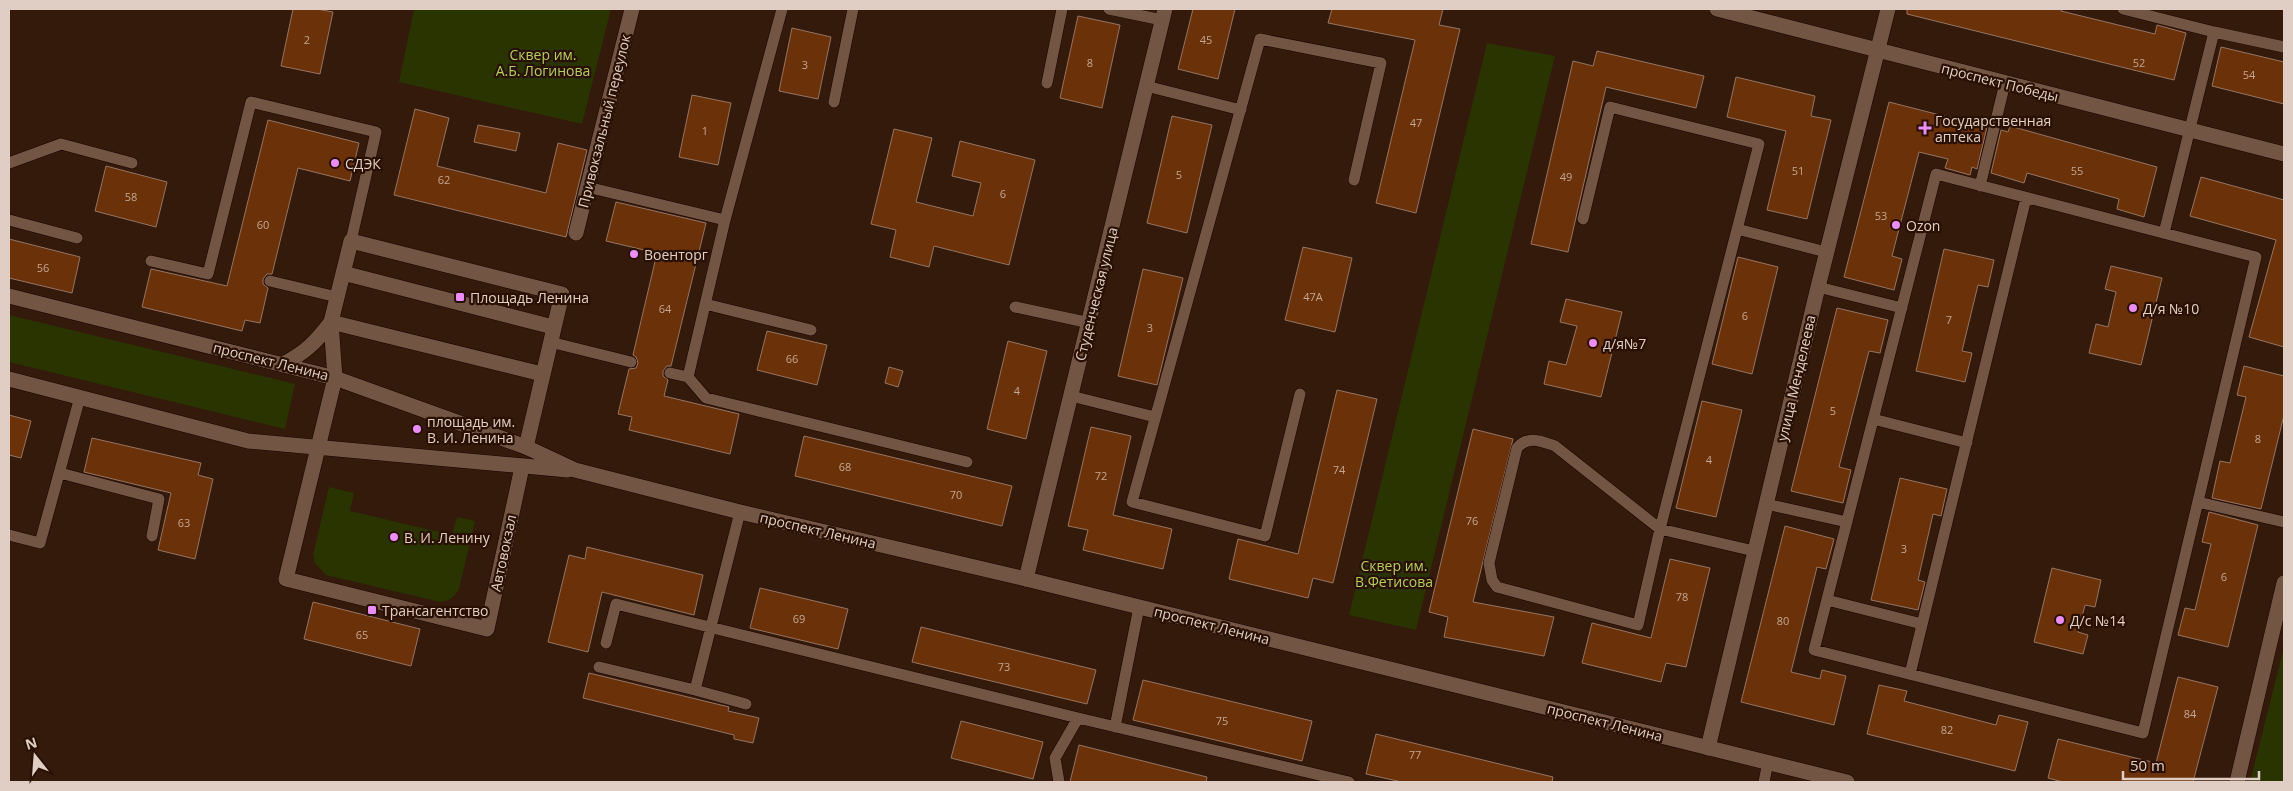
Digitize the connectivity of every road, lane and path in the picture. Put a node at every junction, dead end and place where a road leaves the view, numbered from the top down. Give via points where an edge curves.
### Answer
1 (632, 9) edge
2 (782, 9) edge
3 (853, 9) edge
4 (1062, 9) edge
5 (1109, 9) edge
6 (1717, 9) edge
7 (1888, 9) edge
8 (2123, 9) edge
9 (1164, 15) edge
10 (2214, 32) junction
11 (2284, 47) edge
12 (1878, 50) junction
13 (1047, 83) dead end
14 (2005, 83) junction
15 (1146, 86) junction
16 (834, 102) dead end
17 (1241, 110) junction
18 (2190, 130) junction
19 (2284, 154) edge
20 (9, 163) edge
21 (132, 163) dead end
22 (1354, 180) dead end
23 (1980, 186) junction
24 (587, 187) junction
25 (2026, 198) junction
26 (9, 220) edge
27 (725, 220) junction
28 (1583, 220) dead end
29 (1737, 228) junction
30 (576, 234) dead end
31 (2164, 234) junction
32 (77, 238) dead end
33 (351, 241) junction
34 (1826, 252) junction
35 (151, 261) dead end
36 (343, 273) junction
37 (270, 282) dead end
38 (1818, 287) junction
39 (9, 296) edge
40 (337, 297) junction
41 (706, 304) junction
42 (1015, 307) dead end
43 (1902, 308) junction
44 (331, 322) junction
45 (1090, 323) junction
46 (553, 327) junction
47 (811, 330) dead end
48 (550, 342) junction
49 (631, 362) dead end
50 (283, 364) junction
51 (670, 373) dead end
52 (542, 374) junction
53 (688, 377) junction
54 (335, 378) junction
55 (9, 379) edge
56 (1300, 394) dead end
57 (1071, 396) junction
58 (80, 397) junction
59 (1155, 417) junction
60 (1874, 419) junction
61 (1967, 443) junction
62 (526, 447) junction
63 (318, 448) junction
64 (967, 462) dead end
65 (522, 467) junction
66 (575, 470) junction
67 (60, 472) junction
68 (2198, 502) junction
69 (1766, 504) junction
70 (740, 512) junction
71 (1847, 522) junction
72 (2284, 522) edge
73 (1660, 529) junction
74 (9, 535) edge
75 (152, 536) dead end
76 (1754, 551) junction
77 (1026, 579) junction
78 (2284, 583) edge
79 (1827, 600) junction
80 (1139, 607) junction
81 (1922, 624) junction
82 (710, 629) junction
83 (606, 643) dead end
84 (599, 667) dead end
85 (1910, 674) junction
86 (695, 690) junction
87 (746, 704) dead end
88 (1078, 718) junction
89 (1115, 727) junction
90 (1708, 748) junction
91 (1768, 762) junction
92 (1059, 782) edge
93 (1349, 782) edge
94 (1764, 782) edge
95 (1848, 782) edge
96 (2237, 782) edge

1 - 24 street, Привокзальный переулок
2 - 27 lane
3 - 16 lane
4 - 13 lane
5 - 9 lane
6 - 12 street, проспект Победы
7 - 12 street, улица Менделеева
8 - 10 lane
9 - 15 street, Студенческая улица
10 - 11 lane
10 - 18 lane
12 - 14 street, проспект Победы
12 - 34 street, улица Менделеева
14 - 18 street, проспект Победы
14 - 23 lane
15 - 17 lane
15 - 45 street, Студенческая улица
17 - 22 lane via 1260,39 1381,63
17 - 59 lane
18 - 19 street, проспект Победы
18 - 31 lane
20 - 21 lane via 61,144
23 - 25 lane
23 - 43 lane via 1936,174
24 - 27 lane
24 - 30 street, Привокзальный переулок
25 - 31 lane
25 - 61 lane
26 - 32 lane
27 - 41 lane
28 - 29 lane via 1610,108 1759,144
29 - 34 lane
29 - 73 lane
31 - 68 lane via 2256,257
33 - 35 lane via 376,132 251,102 208,274
33 - 36 street
33 - 46 street via 562,294
34 - 38 street, улица Менделеева
36 - 40 street
36 - 46 street
37 - 40 lane
38 - 43 lane
38 - 69 street, улица Менделеева
39 - 50 street, проспект Ленина
40 - 44 street
41 - 47 lane
41 - 53 lane
42 - 45 lane
43 - 60 lane
44 - 50 street via 303,354
44 - 52 street
44 - 54 street
45 - 57 street, Студенческая улица
46 - 48 street
48 - 49 lane
48 - 52 street
50 - 54 street, проспект Ленина
51 - 53 lane
52 - 62 street
53 - 64 lane via 706,398
54 - 62 street, проспект Ленина
54 - 63 street
55 - 58 street, проспект Ленина
56 - 59 lane via 1265,536 1132,502
57 - 59 lane
57 - 77 street, Студенческая улица
58 - 63 street, проспект Ленина via 248,441
58 - 67 lane
60 - 61 lane
60 - 71 lane
61 - 81 lane
62 - 65 street
62 - 66 street, проспект Ленина
63 - 65 street, проспект Ленина
63 - 65 street, Автовокзал via 286,579 487,628
65 - 66 street, проспект Ленина
66 - 70 street, проспект Ленина
67 - 74 lane via 40,543
67 - 75 lane via 158,499
68 - 72 lane
68 - 85 lane via 2143,733
69 - 71 lane
69 - 76 street, улица Менделеева
70 - 77 street, проспект Ленина
70 - 82 lane
71 - 79 lane
73 - 73 lane via 1638,625 1497,587 1492,580 1489,563 1518,448 1531,439 1555,446
73 - 76 lane
76 - 90 street, улица Менделеева
77 - 80 street, проспект Ленина
78 - 96 street
79 - 81 lane
79 - 85 lane via 1814,650
80 - 89 lane
80 - 90 street, проспект Ленина
81 - 85 lane
82 - 83 lane via 616,604
82 - 86 lane
82 - 88 lane
84 - 86 lane
86 - 87 lane
88 - 89 lane
88 - 92 lane via 1055,758
89 - 93 lane
90 - 91 street, проспект Ленина
91 - 94 lane
91 - 95 street, проспект Ленина

